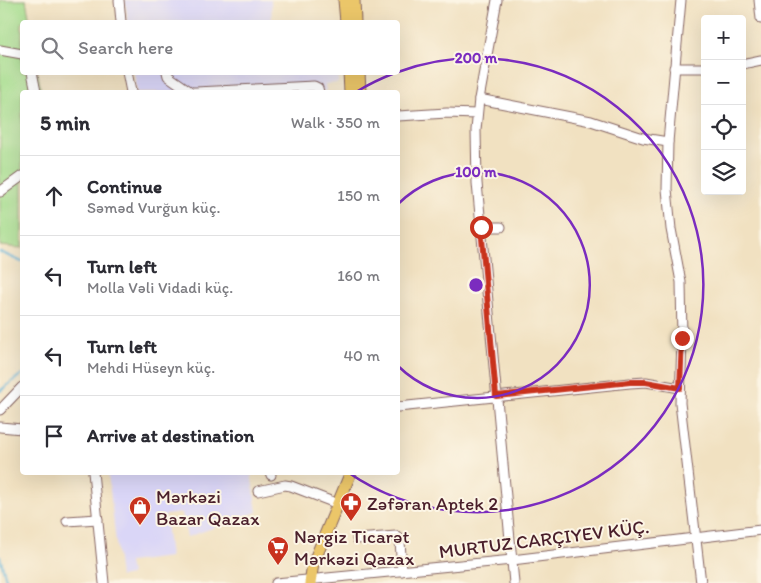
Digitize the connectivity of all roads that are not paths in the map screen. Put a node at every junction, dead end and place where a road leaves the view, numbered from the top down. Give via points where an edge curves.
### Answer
1 (119, 0) edge
2 (344, 0) edge
3 (354, 0) edge
4 (497, 0) edge
5 (681, 0) edge
6 (759, 0) edge
7 (761, 19) edge
8 (121, 20) edge
9 (346, 20) edge
10 (356, 20) edge
11 (0, 50) edge
12 (20, 54) edge
13 (761, 60) edge
14 (746, 63) edge
15 (674, 68) junction
16 (701, 68) edge
17 (33, 75) edge
18 (128, 75) edge
19 (168, 75) edge
20 (349, 75) edge
21 (359, 75) edge
22 (36, 90) edge
23 (131, 90) edge
24 (192, 90) edge
25 (235, 90) edge
26 (318, 90) edge
27 (350, 90) edge
28 (360, 90) edge
29 (478, 99) junction
30 (477, 114) junction
31 (400, 116) edge
32 (668, 142) junction
33 (20, 177) edge
34 (0, 192) edge
35 (501, 226) dead end
36 (481, 227) junction
37 (680, 388) junction
38 (20, 389) edge
39 (496, 396) junction
40 (400, 407) edge
41 (0, 410) edge
42 (0, 427) edge
43 (20, 429) edge
44 (93, 475) edge
45 (350, 475) edge
46 (258, 491) dead end
47 (338, 504) junction
48 (98, 519) junction
49 (67, 521) dead end
50 (761, 530) edge
51 (696, 538) junction
52 (357, 539) dead end
53 (512, 560) junction
54 (402, 571) junction
55 (310, 582) edge
56 (104, 583) edge
57 (276, 583) edge
58 (514, 583) edge
59 (701, 583) edge

1 - 8 street
2 - 9 main road
3 - 10 main road
4 - 29 street
5 - 15 street
6 - 7 street
11 - 12 street
13 - 14 street
15 - 16 street
15 - 32 street
17 - 22 street
18 - 23 street
19 - 24 street
20 - 27 main road
21 - 28 main road
25 - 26 street via 314,86
29 - 30 street
29 - 32 street via 591,122
30 - 31 street
30 - 36 street via 476,164
32 - 37 street via 668,210 681,282
33 - 34 street
35 - 36 street
36 - 39 street
37 - 39 street via 630,382
37 - 51 street
38 - 41 street
39 - 40 street
39 - 53 street
42 - 43 street
44 - 48 street
45 - 47 main road
46 - 47 street via 285,485
47 - 55 main road via 313,564
48 - 49 street
48 - 56 street
50 - 51 street
51 - 53 street
51 - 59 street
52 - 54 street via 399,538
53 - 54 street
53 - 58 street
54 - 55 street
55 - 57 street

